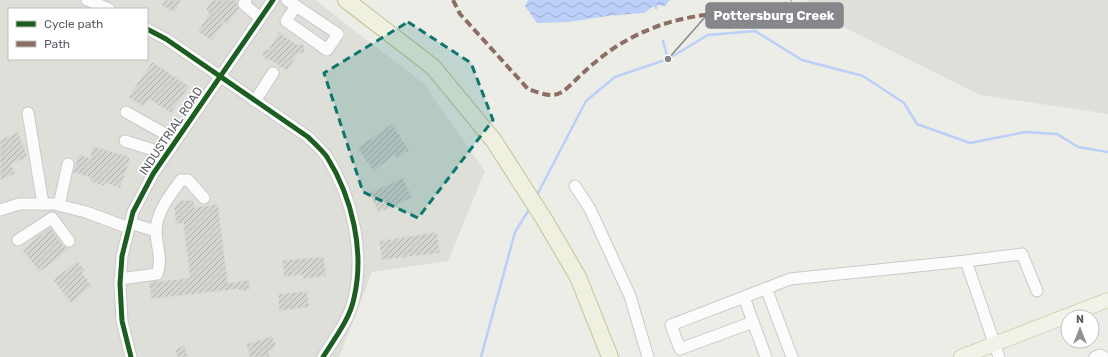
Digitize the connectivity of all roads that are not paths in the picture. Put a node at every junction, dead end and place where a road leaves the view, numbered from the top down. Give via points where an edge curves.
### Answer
1 (87, 0) edge
2 (246, 0) edge
3 (273, 0) edge
4 (346, 0) edge
5 (109, 6) edge
6 (260, 18) junction
7 (148, 30) edge
8 (273, 73) dead end
9 (220, 77) junction
10 (255, 101) junction
11 (126, 112) dead end
12 (28, 113) dead end
13 (176, 140) junction
14 (125, 141) dead end
15 (166, 154) junction
16 (68, 164) dead end
17 (575, 186) dead end
18 (204, 198) dead end
19 (52, 204) junction
20 (0, 210) edge
21 (52, 218) junction
22 (129, 226) junction
23 (156, 231) junction
24 (18, 240) dead end
25 (69, 241) dead end
26 (966, 261) junction
27 (120, 279) junction
28 (766, 288) junction
29 (1036, 291) dead end
30 (744, 297) junction
31 (1108, 300) edge
32 (752, 322) junction
33 (995, 344) junction
34 (131, 357) edge
35 (323, 357) edge
36 (610, 357) edge
37 (648, 357) edge
38 (766, 357) edge
39 (792, 357) edge
40 (961, 357) edge
41 (1000, 357) edge
42 (1095, 357) edge
43 (1104, 357) edge

1 - 5 street
2 - 6 street via 244,4
3 - 6 street, INDUSTRIAL ROAD
4 - 36 highway via 433,67 494,141 578,277
6 - 9 street, INDUSTRIAL ROAD
7 - 9 street
8 - 10 street
9 - 10 street
9 - 13 street, INDUSTRIAL ROAD
10 - 35 street via 308,137 326,156 344,191 354,223 358,265 354,299 342,328
11 - 13 street
12 - 19 street
13 - 15 street, INDUSTRIAL ROAD
14 - 15 street
15 - 22 street, INDUSTRIAL ROAD via 133,212
16 - 19 street
17 - 37 street via 590,209 630,296
18 - 23 street via 188,180 181,180 168,196
19 - 20 street via 19,204
19 - 21 street
19 - 22 street
21 - 24 street
21 - 25 street
22 - 23 street
22 - 27 street, INDUSTRIAL ROAD
23 - 27 street via 160,268 157,274
26 - 28 street via 790,279
26 - 29 street via 1022,254
26 - 33 street
27 - 34 street, INDUSTRIAL ROAD via 122,321
28 - 30 street
28 - 39 street
30 - 32 street
30 - 32 street via 670,326 680,349
31 - 33 main road
32 - 38 street
33 - 40 main road
33 - 41 street
42 - 43 street

